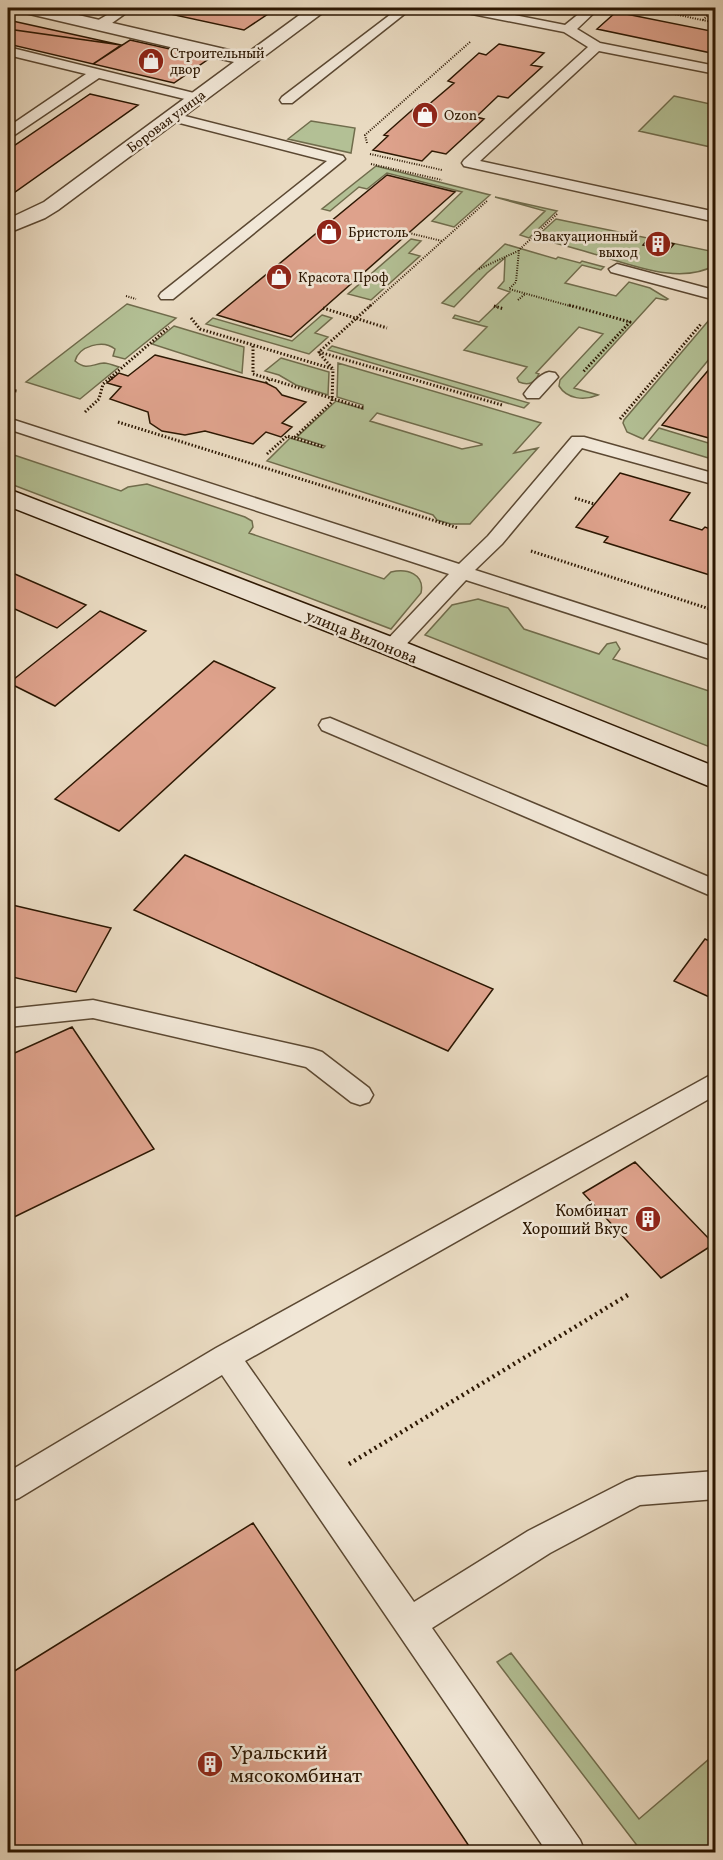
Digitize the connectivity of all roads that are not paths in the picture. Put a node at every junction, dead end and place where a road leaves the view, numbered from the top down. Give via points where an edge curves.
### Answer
1 (27, 8) edge
2 (127, 8) edge
3 (320, 8) edge
4 (406, 8) edge
5 (462, 8) edge
6 (593, 8) edge
7 (100, 25) junction
8 (568, 29) junction
9 (596, 46) junction
10 (8, 51) edge
11 (249, 60) junction
12 (716, 70) edge
13 (97, 73) junction
14 (197, 98) junction
15 (287, 100) dead end
16 (173, 117) junction
17 (8, 133) edge
18 (716, 217) edge
19 (10, 224) edge
20 (617, 269) dead end
21 (708, 293) dead end
22 (167, 296) dead end
23 (549, 377) dead end
24 (533, 394) dead end
25 (8, 423) edge
26 (716, 480) edge
27 (8, 497) edge
28 (462, 572) junction
29 (392, 647) junction
30 (716, 655) edge
31 (330, 725) dead end
32 (716, 779) edge
33 (716, 891) edge
34 (8, 1018) edge
35 (716, 1082) edge
36 (360, 1095) dead end
37 (226, 1357) junction
38 (716, 1485) edge
39 (8, 1488) edge
40 (410, 1623) junction
41 (568, 1852) edge

1 - 7 street
2 - 7 lane
3 - 11 street, Боровая улица
4 - 15 lane
5 - 8 lane
6 - 8 lane
7 - 11 street
8 - 9 lane
9 - 12 lane
9 - 18 lane via 469,163
10 - 13 lane
11 - 14 street, Боровая улица
13 - 14 lane
13 - 17 lane
14 - 16 street, Боровая улица
16 - 19 street, Боровая улица via 51,206
16 - 22 lane via 338,159
20 - 21 lane
23 - 24 lane
25 - 28 lane
26 - 28 lane via 578,441 495,540
27 - 29 street, улица Вилонова
28 - 29 lane
28 - 30 lane
29 - 32 street, улица Вилонова
31 - 33 lane
34 - 36 lane via 104,1012 314,1059
35 - 37 lane
37 - 39 lane
37 - 40 lane
38 - 40 lane via 637,1491 539,1542
40 - 41 lane

